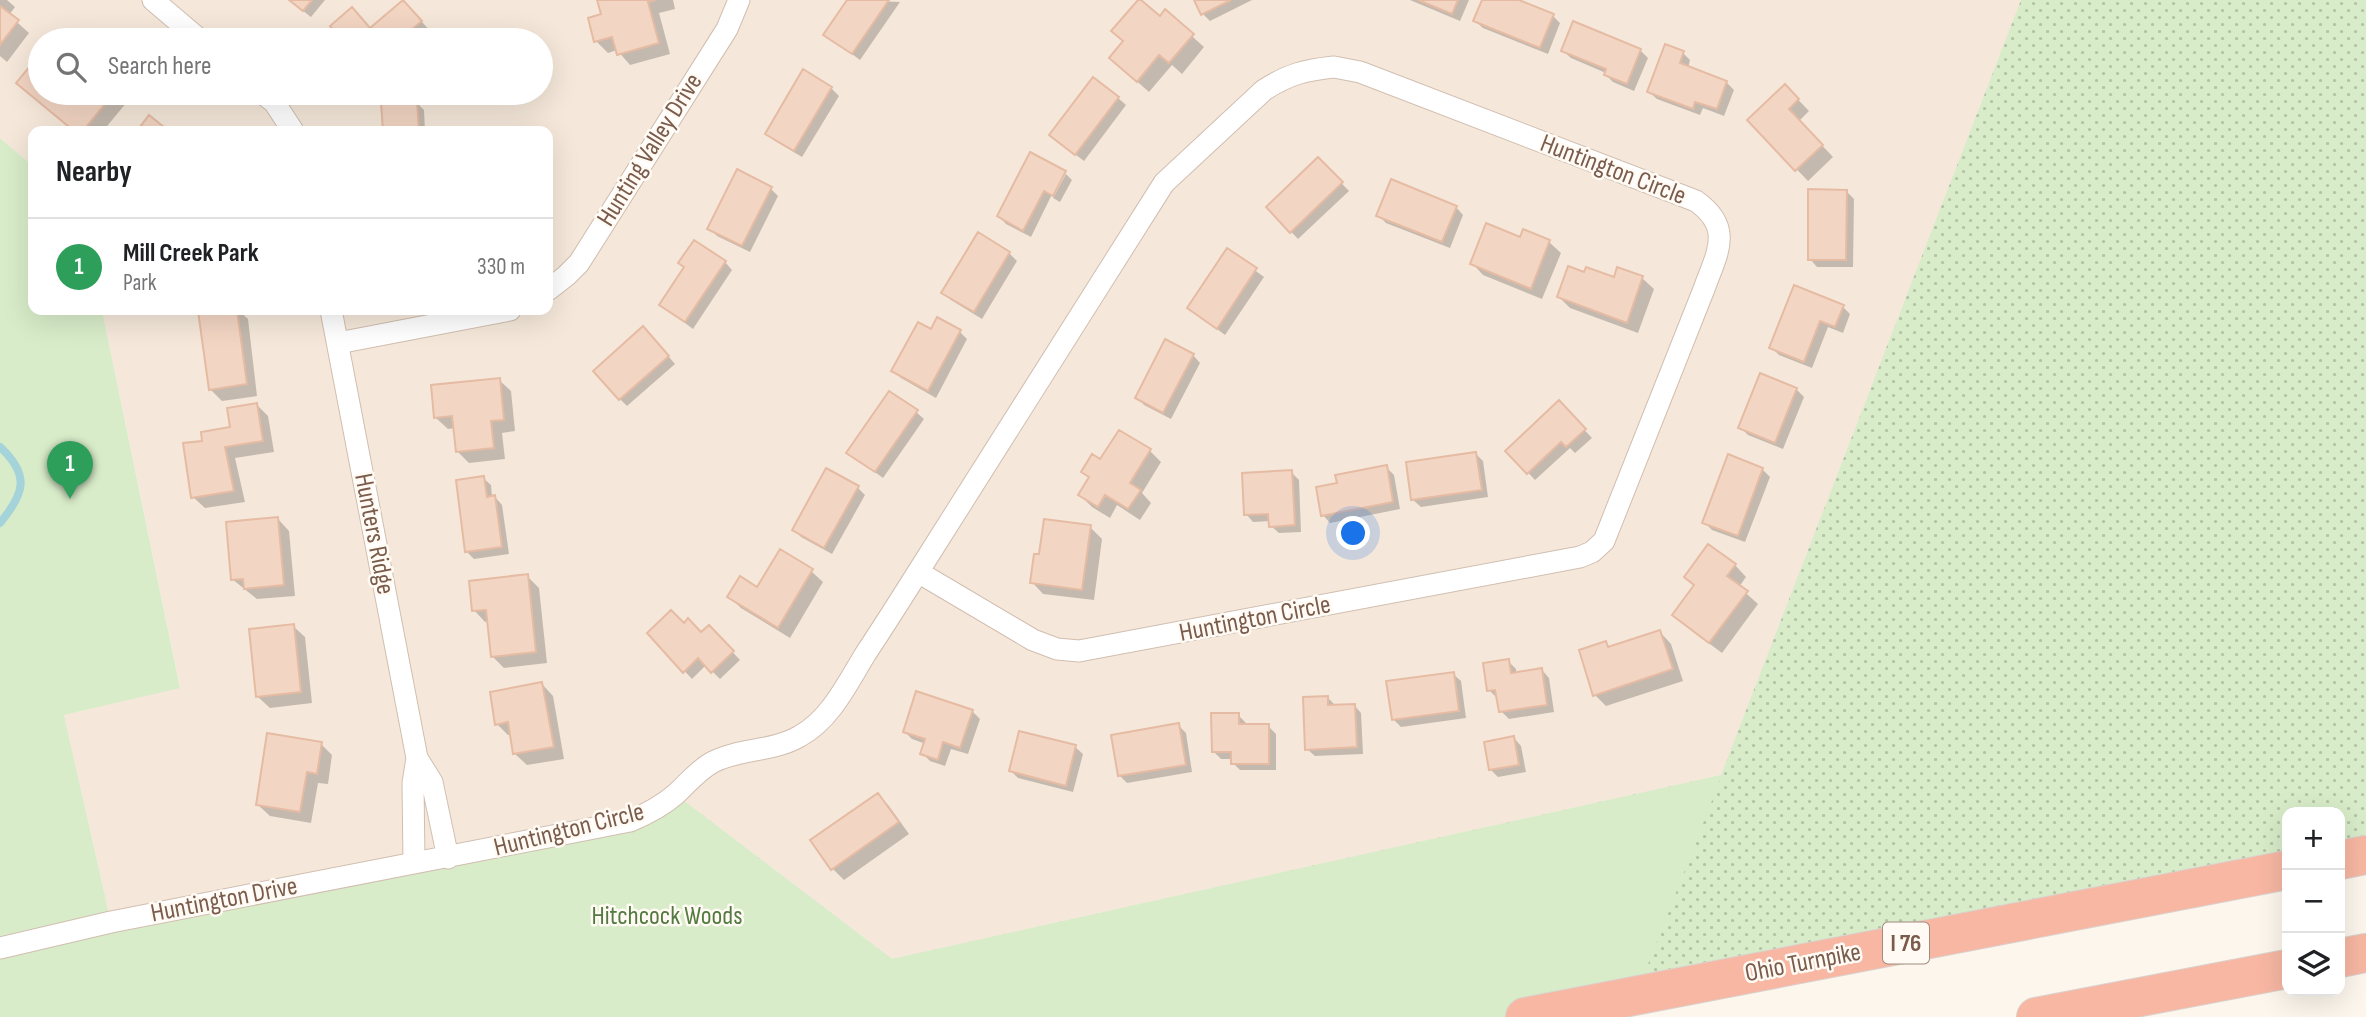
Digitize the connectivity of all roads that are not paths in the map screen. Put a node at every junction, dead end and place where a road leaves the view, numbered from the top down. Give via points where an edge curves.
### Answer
1 (152, 0) edge
2 (739, 0) edge
3 (186, 28) edge
4 (276, 105) edge
5 (290, 126) edge
6 (553, 286) edge
7 (332, 315) edge
8 (484, 315) edge
9 (338, 343) junction
10 (918, 572) junction
11 (417, 758) junction
12 (2366, 855) edge
13 (448, 858) junction
14 (2345, 859) edge
15 (414, 863) junction
16 (2282, 871) edge
17 (0, 948) edge
18 (2366, 953) edge
19 (2345, 957) edge
20 (2282, 970) edge
21 (1525, 1017) edge
22 (2036, 1017) edge

1 - 3 street
2 - 6 street, Hunting Valley Drive via 727,29 579,263
4 - 5 street
7 - 9 street, Hunters Ridge
8 - 9 street
9 - 11 street, Hunters Ridge
10 - 10 street, Huntington Circle via 1164,183 1282,78 1334,67 1360,72 1696,201 1718,225 1720,241 1704,289 1604,541 1592,552 1079,651 1033,640
10 - 13 street, Huntington Circle via 833,706 800,737 715,761 654,810 630,821
11 - 13 street, Hunters Ridge via 432,782
11 - 15 street, Hunters Ridge
12 - 14 highway
13 - 15 street, Huntington Drive
15 - 17 street, Huntington Drive
16 - 21 highway, Ohio Turnpike / I 76
18 - 19 highway
20 - 22 highway

